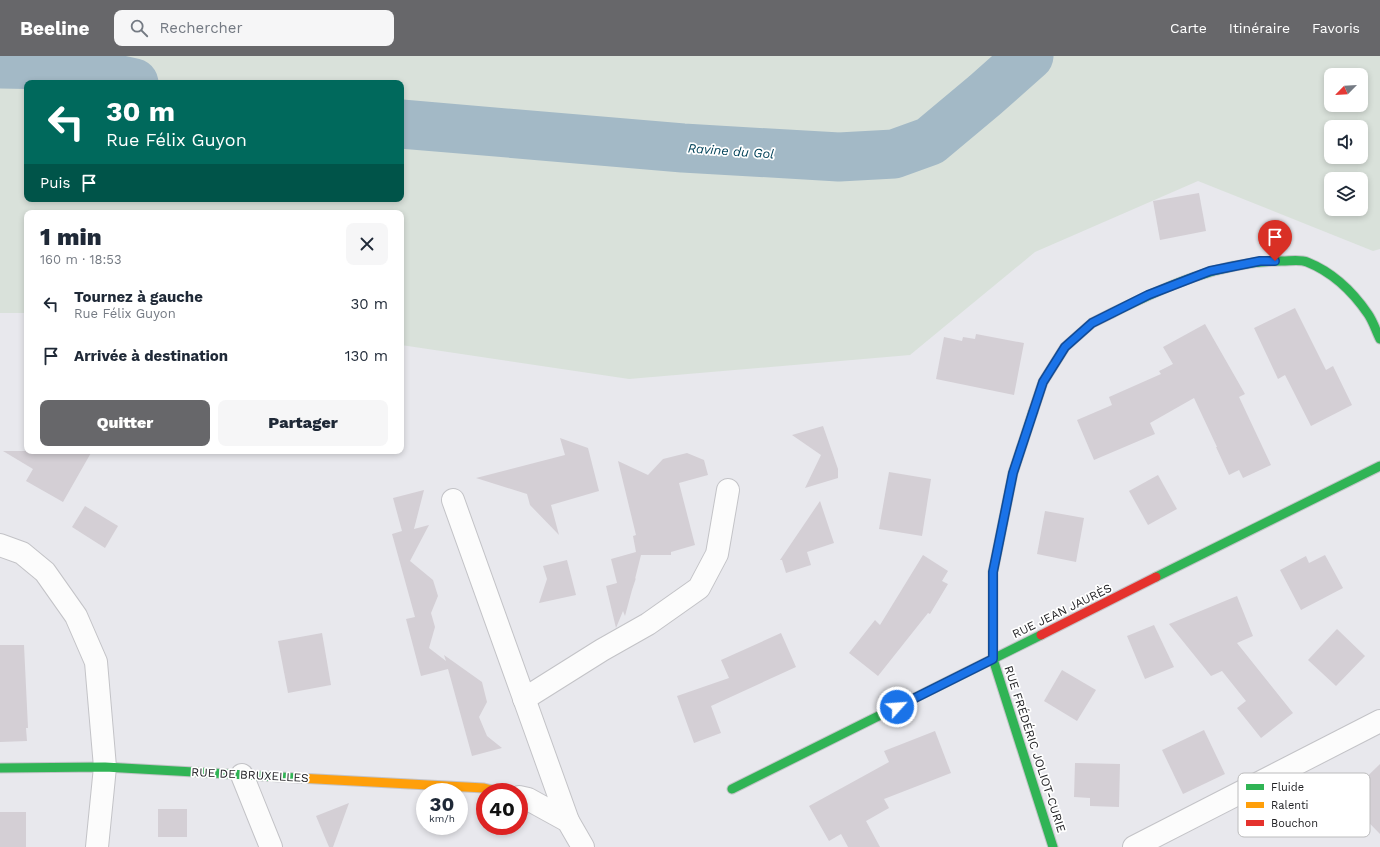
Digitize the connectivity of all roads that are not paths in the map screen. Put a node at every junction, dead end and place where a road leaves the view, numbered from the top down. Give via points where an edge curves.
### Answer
1 (1380, 339) edge
2 (1380, 466) edge
3 (728, 490) dead end
4 (453, 500) dead end
5 (0, 545) edge
6 (993, 659) junction
7 (524, 699) junction
8 (1380, 721) edge
9 (106, 767) junction
10 (0, 768) edge
11 (1278, 773) edge
12 (242, 774) junction
13 (476, 788) edge
14 (732, 789) dead end
15 (1238, 794) edge
16 (528, 799) edge
17 (568, 822) junction
18 (97, 847) edge
19 (271, 847) edge
20 (583, 847) edge
21 (1053, 847) edge
22 (1134, 847) edge

1 - 6 street, RUE FRÉDÉRIC JOLIOT-CURIE via 1369,315 1346,287 1326,272 1304,261 1260,261 1210,271 1148,295 1092,323 1065,347 1043,382 1013,473 993,572
2 - 6 street, RUE JEAN JAURÈS
3 - 7 street via 717,554 699,588 648,624
4 - 7 street
5 - 9 street via 22,553 45,572 76,616 96,662
6 - 14 street, RUE JEAN JAURÈS
6 - 21 street, RUE FRÉDÉRIC JOLIOT-CURIE
7 - 17 street
8 - 11 street
9 - 10 street, RUE DE BRUXELLES
9 - 12 street, RUE DE BRUXELLES
9 - 18 street
12 - 13 street, RUE DE BRUXELLES
12 - 19 street
15 - 22 street
16 - 17 street
17 - 20 street

